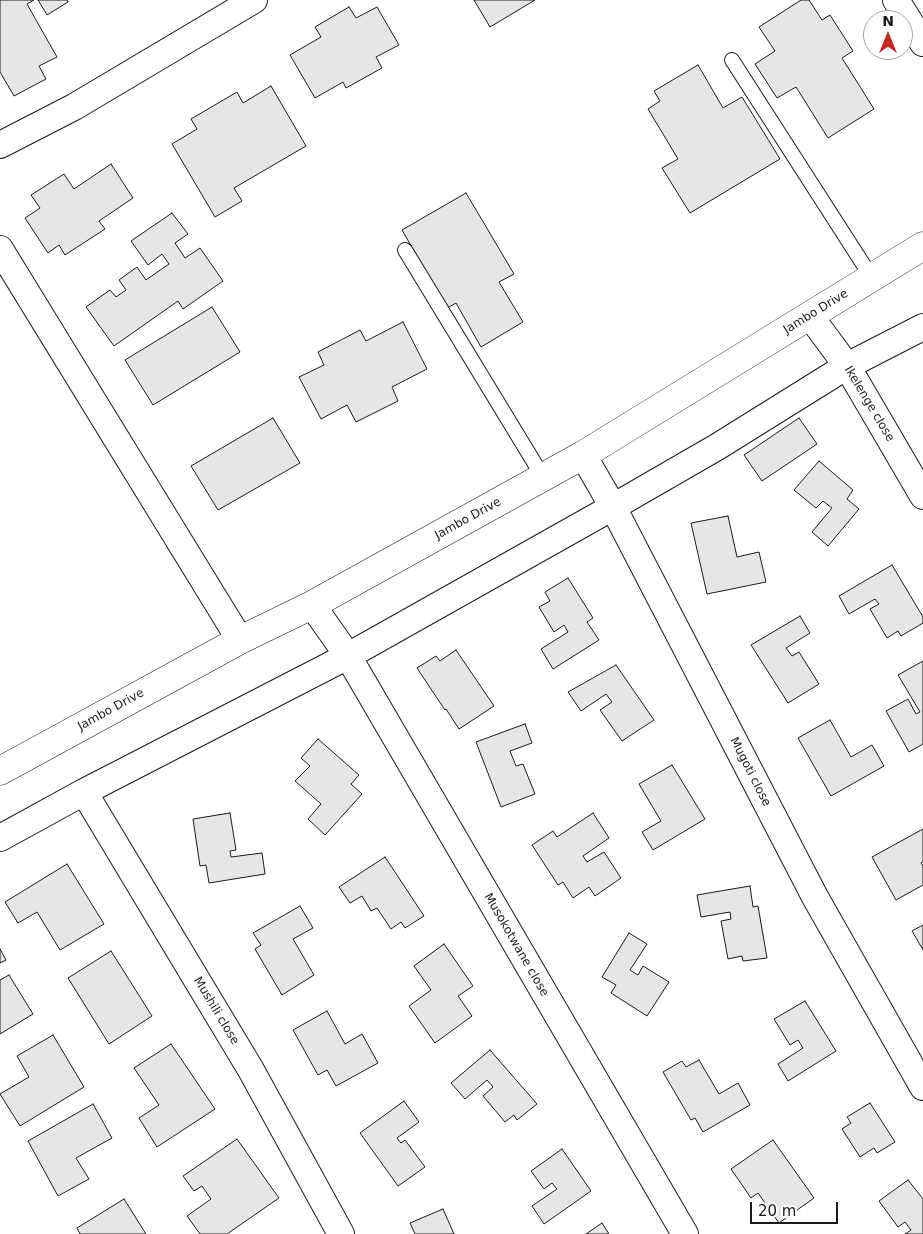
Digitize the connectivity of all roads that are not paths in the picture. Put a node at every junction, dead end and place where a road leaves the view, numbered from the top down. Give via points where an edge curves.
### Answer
1 (254, 0) edge
2 (896, 0) edge
3 (219, 10) edge
4 (923, 42) edge
5 (732, 60) dead end
6 (0, 145) edge
7 (923, 246) edge
8 (0, 249) edge
9 (404, 250) dead end
10 (872, 278) junction
11 (810, 316) junction
12 (923, 327) edge
13 (847, 366) junction
14 (583, 455) junction
15 (543, 477) junction
16 (923, 496) edge
17 (613, 507) junction
18 (312, 605) junction
19 (240, 640) junction
20 (348, 656) junction
21 (0, 771) edge
22 (84, 792) junction
23 (0, 838) edge
24 (923, 1086) edge
25 (341, 1234) edge
26 (685, 1234) edge

1 - 3 street
2 - 4 street
3 - 6 street via 74,107
5 - 10 lane
7 - 10 street, Jambo Drive
8 - 19 street
9 - 15 lane
10 - 11 street, Jambo Drive
11 - 13 street, Ikelenge close
11 - 14 street, Jambo Drive
12 - 13 street
13 - 16 street, Ikelenge close
13 - 17 street
14 - 15 street, Jambo Drive
14 - 17 street, Mugoti close
15 - 18 street, Jambo Drive
17 - 20 street
17 - 24 street, Mugoti close via 815,897
18 - 19 street, Jambo Drive
18 - 20 street, Musokotwane close
19 - 21 street, Jambo Drive
20 - 22 street
20 - 26 street, Musokotwane close
22 - 23 street
22 - 25 street, Mushili close via 251,1070

